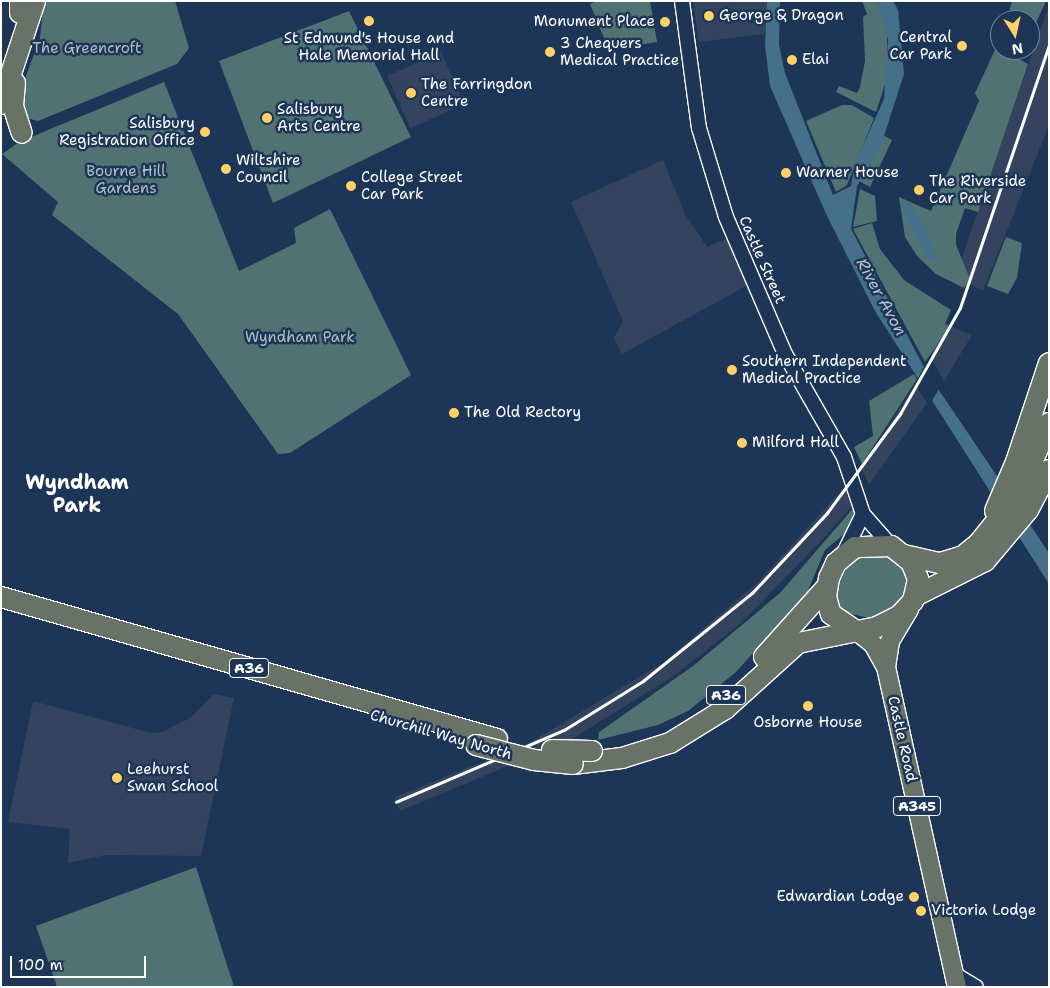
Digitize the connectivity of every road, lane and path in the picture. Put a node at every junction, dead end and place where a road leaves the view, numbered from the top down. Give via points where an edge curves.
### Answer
1 (682, 1) edge
2 (25, 4) edge
3 (21, 56) junction
4 (1, 70) edge
5 (1, 104) edge
6 (22, 133) dead end
7 (1049, 363) edge
8 (1049, 423) edge
9 (1049, 470) edge
10 (1018, 495) junction
11 (863, 514) junction
12 (1001, 522) junction
13 (898, 551) junction
14 (843, 555) junction
15 (826, 588) junction
16 (1, 597) edge
17 (912, 602) junction
18 (1, 609) edge
19 (855, 630) junction
20 (886, 667) junction
21 (957, 981) edge
22 (976, 987) edge

1 - 11 street, Castle Street via 699,128 726,218 785,354 844,457
2 - 3 highway
2 - 4 highway
3 - 5 highway
3 - 6 highway via 12,100
7 - 10 highway
8 - 10 highway
9 - 10 highway
10 - 12 highway
10 - 12 highway
11 - 13 street, Castle Street
11 - 14 street
12 - 13 highway via 963,556 940,563
12 - 17 highway via 965,574
13 - 14 highway via 870,544
13 - 17 highway via 917,574
14 - 15 highway
15 - 16 highway, Churchill Way North / A36, bridge via 718,703 670,732 640,743 592,751 550,750 496,739
15 - 19 highway via 831,614
17 - 19 highway via 884,625
17 - 20 main road, A345 via 890,641
18 - 19 highway, Churchill Way North / A36, bridge via 476,745 534,760 573,764 622,758 670,743 726,709 798,642
19 - 20 main road, A345 via 873,644
20 - 21 main road, Castle Road / A345
21 - 22 street

